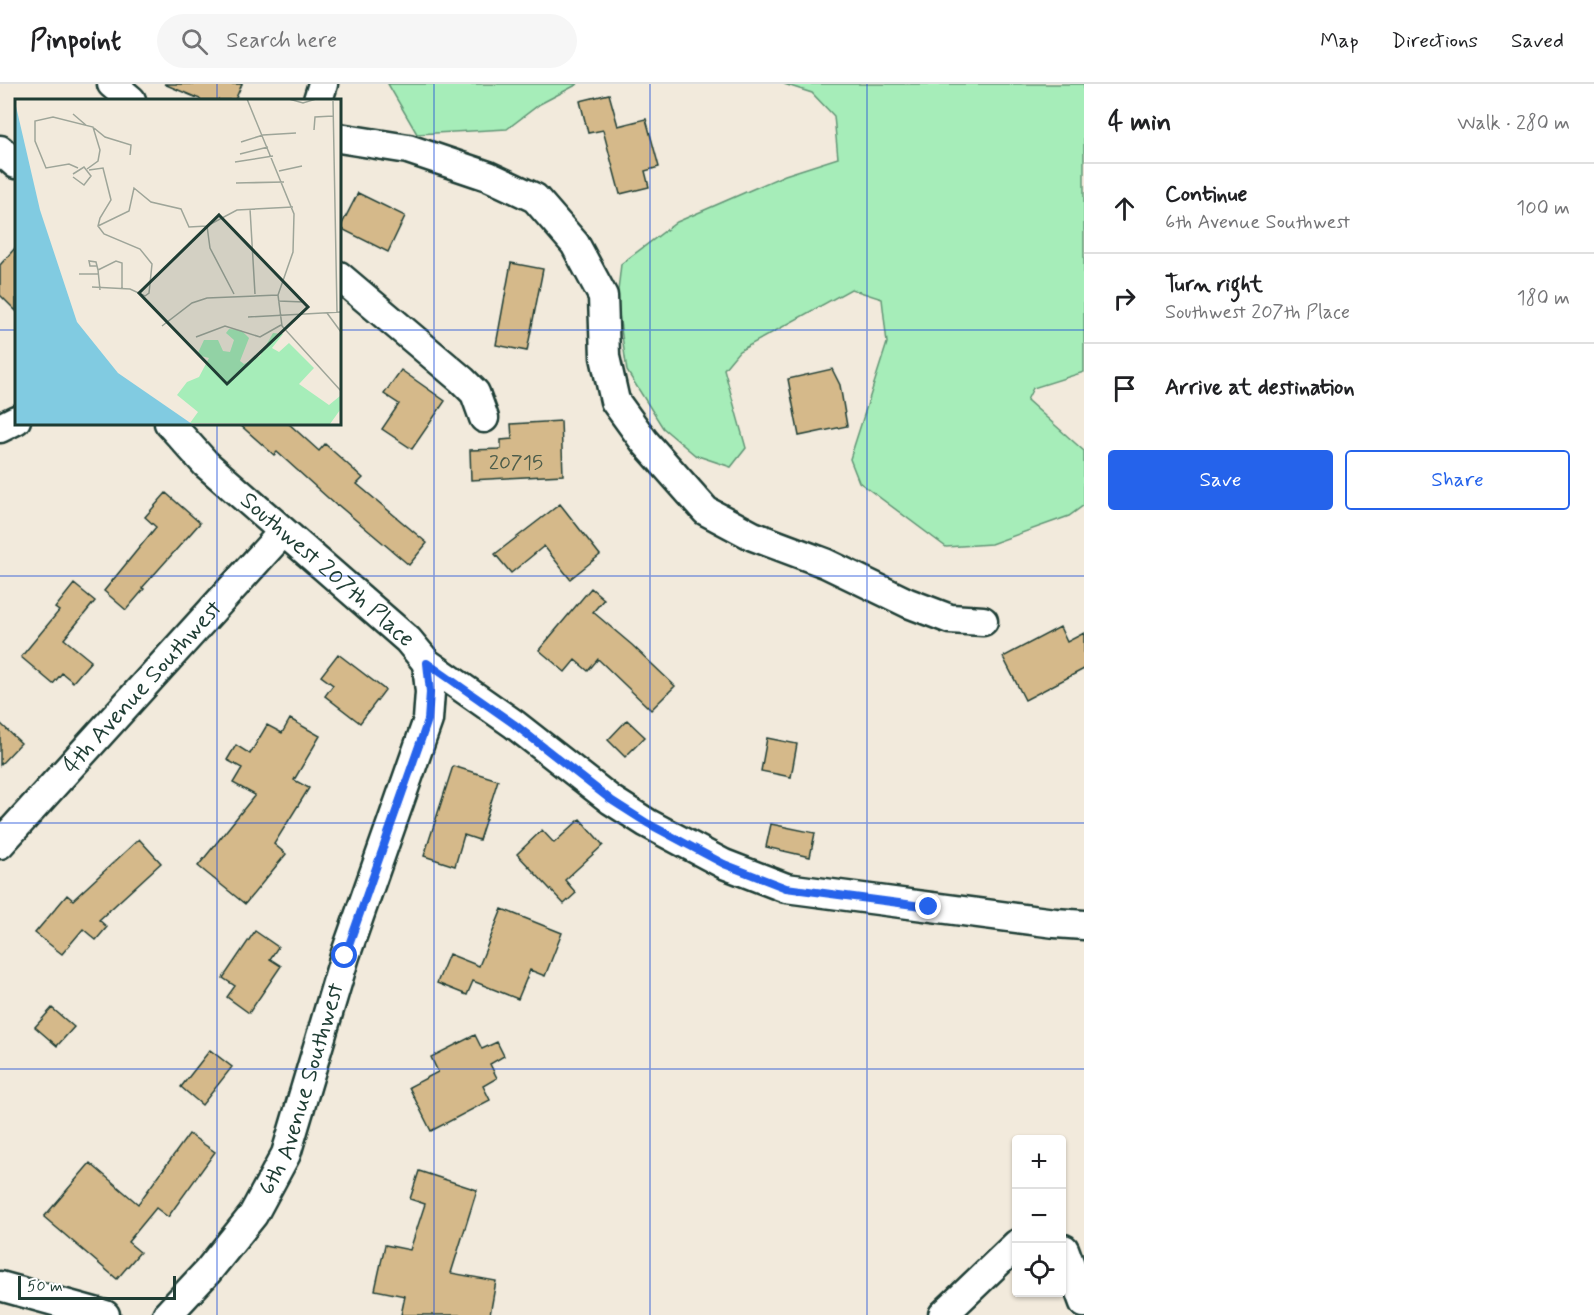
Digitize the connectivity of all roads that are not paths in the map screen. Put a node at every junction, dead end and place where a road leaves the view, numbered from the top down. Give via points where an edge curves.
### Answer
1 (112, 84) edge
2 (323, 84) edge
3 (130, 99) edge
4 (318, 99) edge
5 (340, 138) edge
6 (0, 150) edge
7 (15, 163) edge
8 (340, 277) edge
9 (484, 418) dead end
10 (15, 420) edge
11 (170, 424) edge
12 (0, 428) edge
13 (283, 532) junction
14 (983, 621) dead end
15 (427, 663) junction
16 (0, 844) edge
17 (1084, 925) edge
18 (1012, 1249) edge
19 (1066, 1254) edge
20 (0, 1286) edge
21 (1084, 1303) edge
22 (105, 1315) edge
23 (168, 1315) edge
24 (943, 1315) edge

1 - 3 street
2 - 4 street
5 - 14 street via 408,148 488,176 535,198 575,244 603,296 605,357 615,401 644,441 706,511 753,536 825,563 908,603 950,619
6 - 7 street
8 - 9 street via 462,380 475,393
10 - 12 street
11 - 13 street, Southwest 207th Place via 206,464
13 - 15 street, Southwest 207th Place via 408,640
13 - 16 street, 4th Avenue Southwest
15 - 17 street, Southwest 207th Place via 514,724 611,800 724,864 786,888
15 - 23 street, 6th Avenue Southwest via 428,720 345,956 286,1154 253,1215
18 - 24 street
19 - 21 street
20 - 22 street

